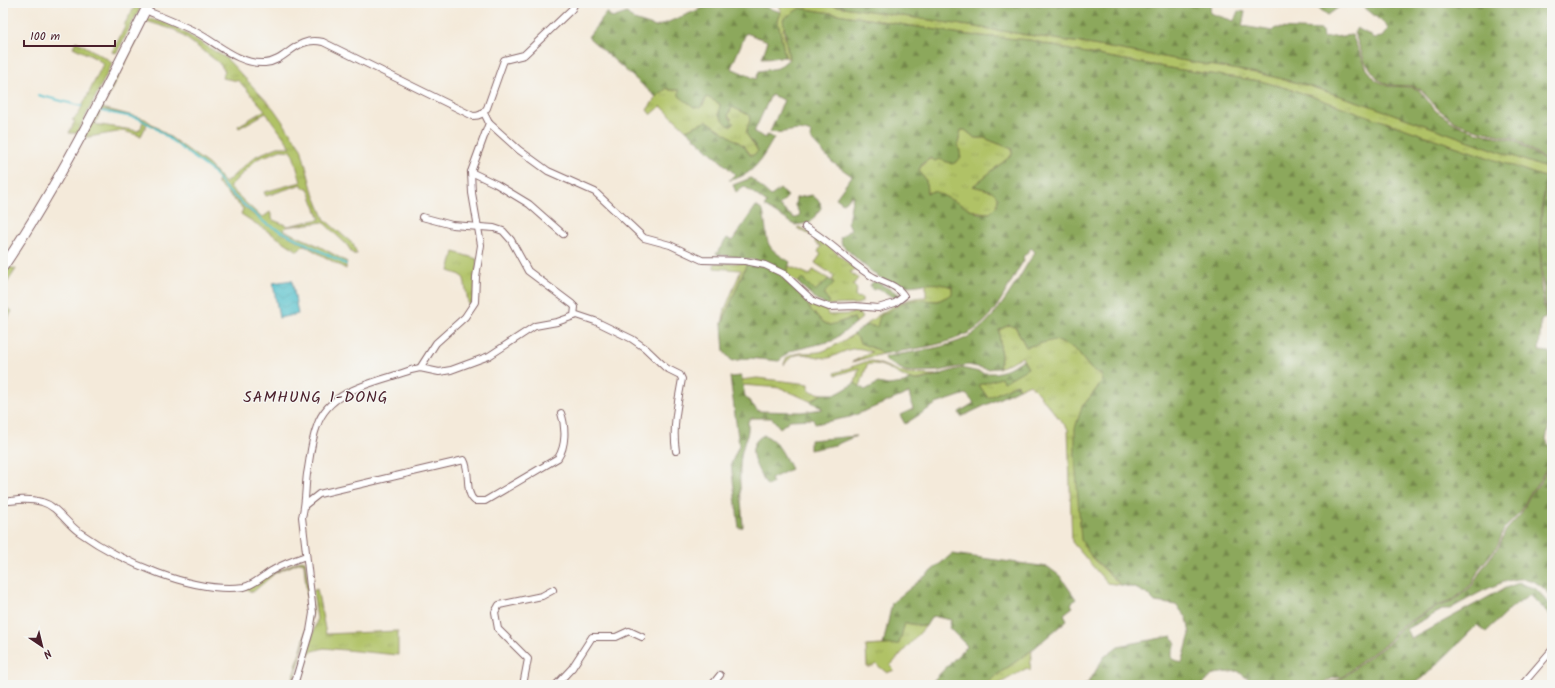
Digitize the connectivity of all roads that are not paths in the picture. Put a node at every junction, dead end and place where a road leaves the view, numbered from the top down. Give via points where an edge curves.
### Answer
1 (575, 3) edge
2 (147, 6) edge
3 (484, 113) junction
4 (490, 123) junction
5 (471, 172) junction
6 (422, 217) dead end
7 (805, 227) dead end
8 (477, 228) junction
9 (563, 234) dead end
10 (6, 256) edge
11 (3, 267) edge
12 (574, 316) junction
13 (420, 368) junction
14 (561, 413) dead end
15 (676, 451) dead end
16 (3, 502) edge
17 (305, 505) junction
18 (306, 556) junction
19 (553, 590) dead end
20 (642, 637) dead end
21 (1552, 650) edge
22 (720, 675) dead end
23 (294, 685) edge
24 (523, 685) edge
25 (556, 685) edge
26 (712, 685) edge
27 (1522, 685) edge

1 - 3 street via 572,10 524,55 504,60
2 - 3 street via 249,61 273,62 304,42 323,42 473,116
2 - 10 street via 32,223
3 - 4 street
4 - 5 street
4 - 7 street via 518,150 548,171 595,192 644,238 670,245 702,260 745,261 765,265 784,274 813,301 829,307 878,308 895,304 902,299 904,296 896,288 871,276 819,234
5 - 8 street
5 - 9 street via 530,204
6 - 8 street
8 - 12 street via 494,228 506,232 528,271 572,304
8 - 13 street via 481,244 474,305 458,324 436,343
10 - 11 street
12 - 13 street via 535,326 500,350 444,372
12 - 15 street via 588,318 625,335 645,348 666,368 680,375 682,379 674,441
13 - 17 street via 351,390 325,412 317,426 312,444 305,485
14 - 17 street via 565,428 561,454 558,458 485,501 475,501 470,496 464,460 319,494
16 - 18 street via 23,500 49,505 77,531 117,555 143,568 192,583 232,588 246,586 281,566
17 - 18 street via 302,517
18 - 23 street via 313,618
19 - 24 street via 542,596 500,605 495,612 498,629 528,659
20 - 25 street via 629,631 616,637 594,636 572,668
21 - 27 street
22 - 26 street

